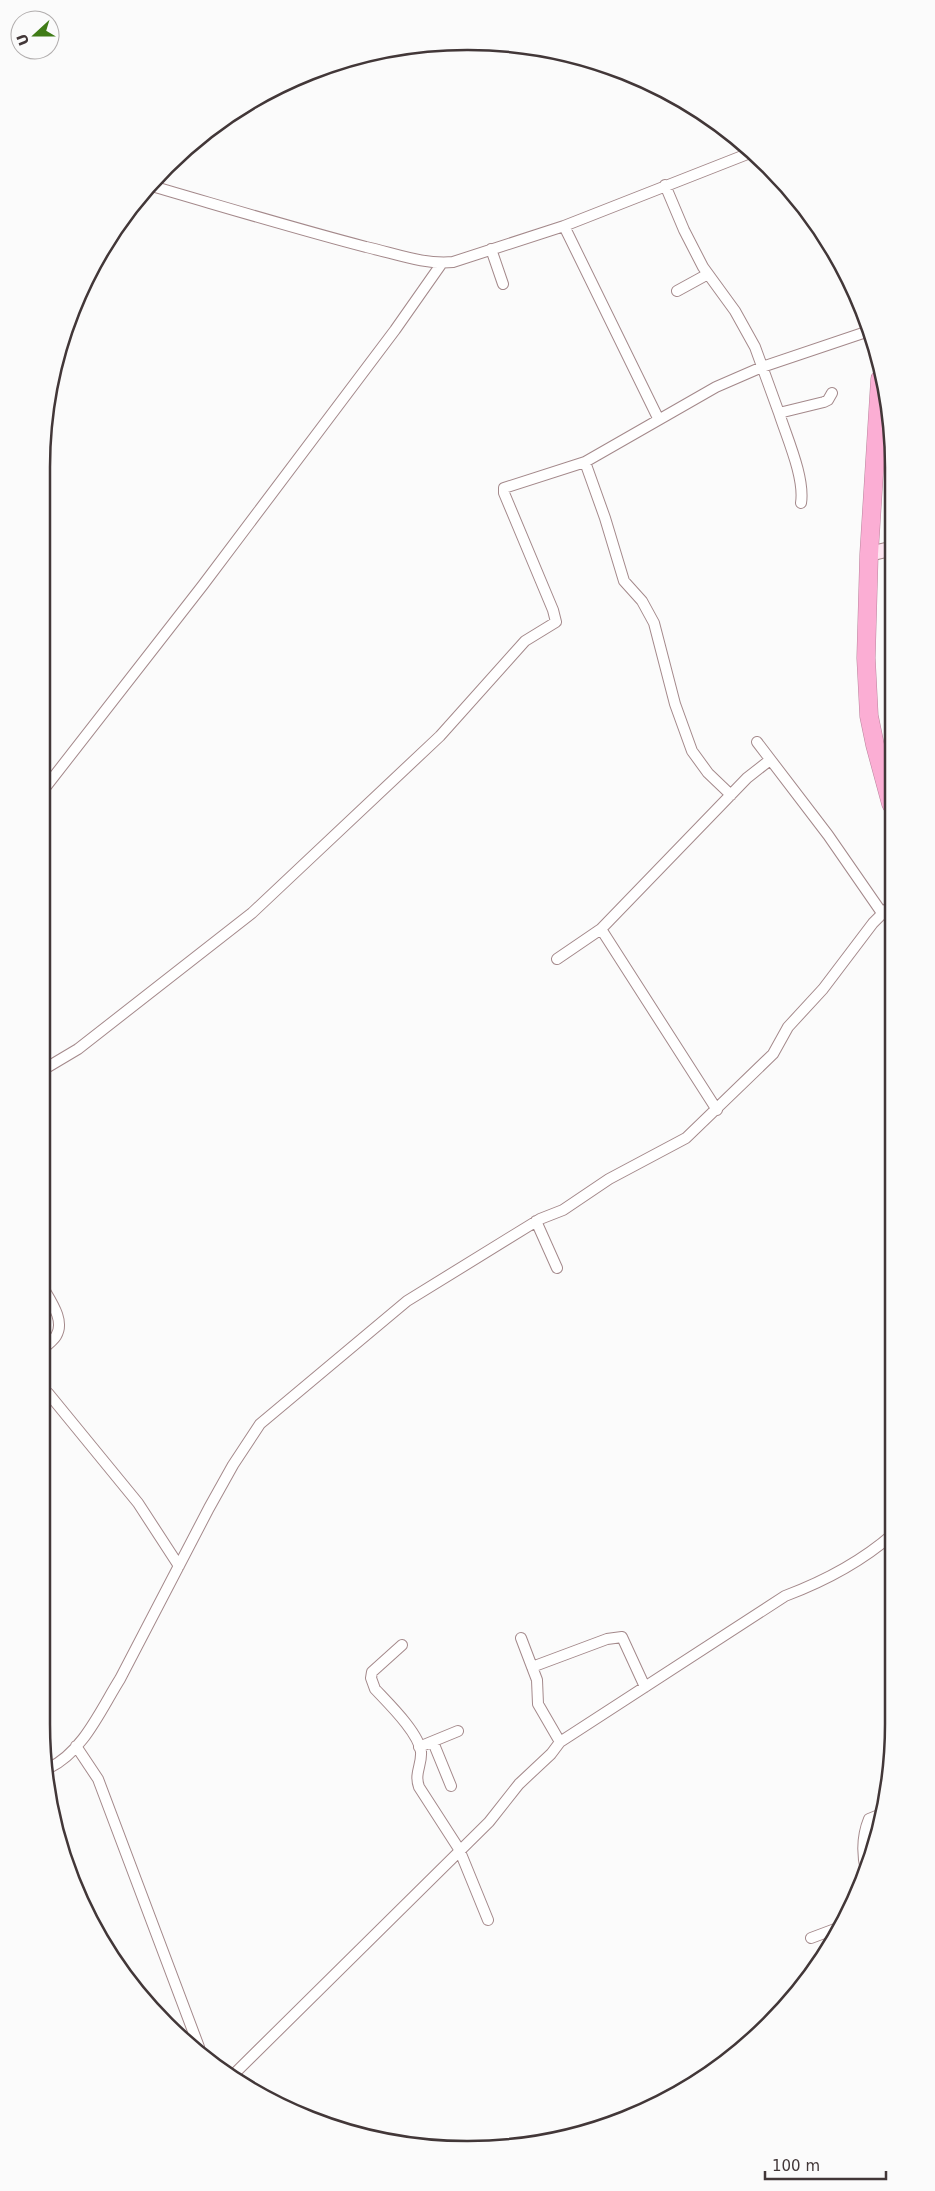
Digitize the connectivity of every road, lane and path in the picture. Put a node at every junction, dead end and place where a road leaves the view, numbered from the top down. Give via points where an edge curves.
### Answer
1 (744, 155) edge
2 (665, 185) junction
3 (158, 188) edge
4 (564, 226) junction
5 (491, 249) junction
6 (442, 263) junction
7 (708, 274) junction
8 (503, 284) dead end
9 (677, 291) dead end
10 (863, 333) edge
11 (762, 368) junction
12 (832, 392) dead end
13 (779, 413) junction
14 (881, 417) edge
15 (658, 418) junction
16 (585, 462) junction
17 (800, 503) dead end
18 (885, 550) edge
19 (869, 554) junction
20 (757, 742) dead end
21 (770, 760) junction
22 (885, 769) edge
23 (50, 781) edge
24 (730, 796) junction
25 (885, 911) edge
26 (882, 913) junction
27 (602, 928) junction
28 (557, 959) dead end
29 (50, 1066) edge
30 (717, 1110) junction
31 (536, 1221) junction
32 (557, 1268) dead end
33 (50, 1300) edge
34 (50, 1342) edge
35 (50, 1394) edge
36 (885, 1541) edge
37 (179, 1566) junction
38 (521, 1638) dead end
39 (402, 1645) dead end
40 (532, 1668) junction
41 (646, 1687) junction
42 (458, 1732) dead end
43 (433, 1742) junction
44 (560, 1742) junction
45 (76, 1746) junction
46 (419, 1747) junction
47 (53, 1766) edge
48 (451, 1786) dead end
49 (874, 1817) edge
50 (459, 1849) junction
51 (863, 1859) edge
52 (488, 1920) dead end
53 (830, 1931) edge
54 (811, 1938) dead end
55 (197, 2041) edge
56 (237, 2071) edge

1 - 2 street
2 - 4 street
2 - 7 street
3 - 6 street via 309,233
4 - 5 street
4 - 15 street
5 - 6 street
5 - 8 street
6 - 23 street via 198,592
7 - 9 street
7 - 11 street via 746,328
10 - 11 street
11 - 13 street
11 - 15 street via 716,386
12 - 13 street via 824,402
13 - 17 street via 802,483
14 - 19 highway
15 - 16 street
16 - 24 street via 624,581 642,601 654,623 675,704 692,751 708,774
16 - 29 street via 504,488 556,622 525,640 440,736 252,913 78,1049
18 - 19 street
19 - 22 highway via 866,643 869,716 875,745
20 - 21 street
21 - 24 street
21 - 26 street
24 - 27 street
25 - 26 street
26 - 30 street via 788,1027 773,1054
27 - 28 street
27 - 30 street
30 - 31 street via 686,1138 610,1178 563,1210
31 - 32 street
31 - 37 street via 407,1301 260,1424 233,1465
33 - 34 street via 59,1317 56,1336
35 - 37 street via 138,1503
36 - 41 street via 870,1554 818,1584 785,1596
37 - 45 street via 120,1679
38 - 40 street
39 - 46 street via 372,1672 371,1678 375,1689 414,1736
40 - 41 street via 607,1639 622,1637
40 - 44 street via 538,1684 538,1704
41 - 44 street
42 - 43 street
43 - 46 street
43 - 48 street
44 - 50 street via 488,1822
45 - 47 street
45 - 55 street via 98,1779
46 - 50 street via 421,1756 416,1778
49 - 51 street via 869,1819 865,1832
50 - 52 street
50 - 56 street
53 - 54 street

